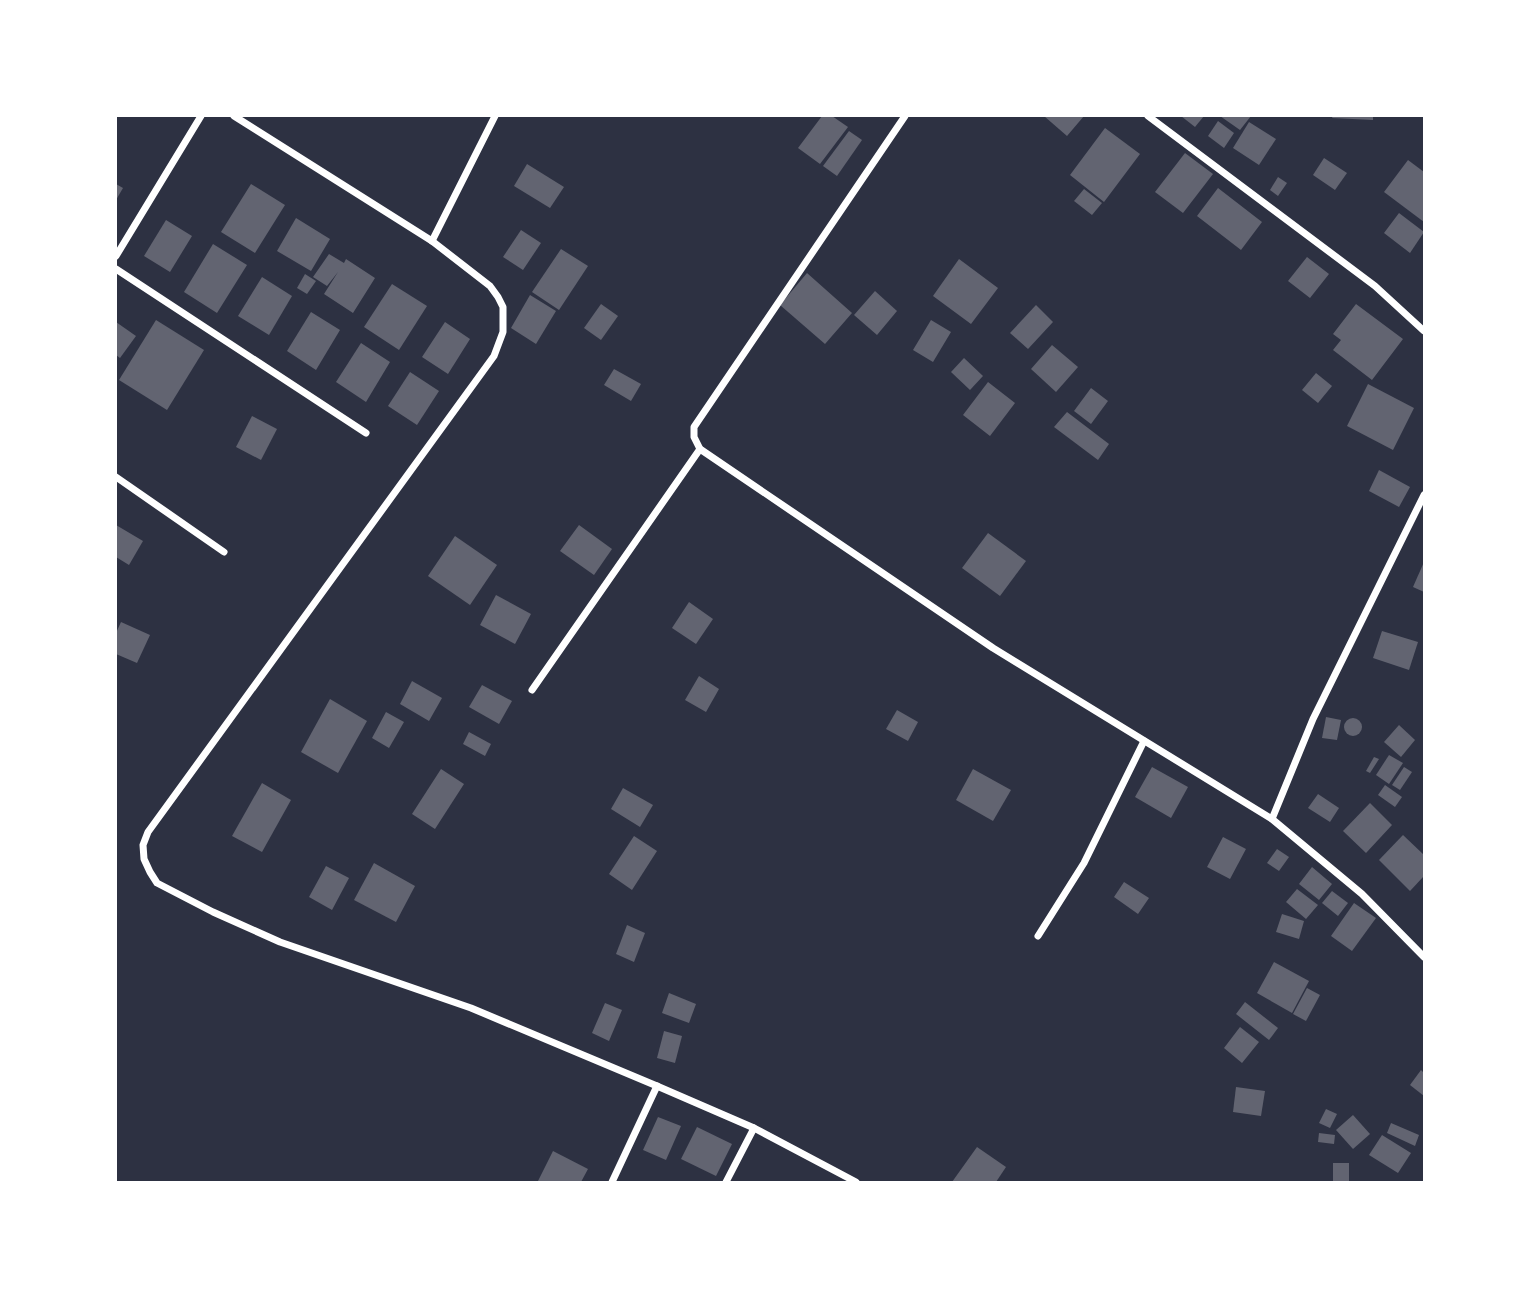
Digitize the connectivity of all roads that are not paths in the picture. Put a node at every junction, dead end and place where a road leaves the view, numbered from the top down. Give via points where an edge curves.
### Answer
1 (201, 116) edge
2 (234, 116) edge
3 (495, 116) edge
4 (905, 116) edge
5 (1149, 116) edge
6 (432, 241) junction
7 (116, 256) edge
8 (116, 269) edge
9 (1424, 331) edge
10 (366, 433) dead end
11 (700, 449) junction
12 (116, 477) edge
13 (1424, 495) edge
14 (224, 552) dead end
15 (532, 690) dead end
16 (1144, 741) junction
17 (1272, 819) junction
18 (1038, 936) dead end
19 (1424, 957) edge
20 (657, 1086) junction
21 (754, 1128) junction
22 (612, 1182) edge
23 (726, 1182) edge
24 (856, 1182) edge

1 - 7 street
2 - 6 street
3 - 6 street
4 - 11 street via 694,427
5 - 9 street via 1375,286
6 - 20 street via 498,297 503,307 503,332 494,356 148,832 144,859 157,883 213,912 281,942 471,1008
8 - 10 street
11 - 15 street
11 - 16 street via 993,648
12 - 14 street
13 - 17 street via 1313,719
16 - 17 street
16 - 18 street via 1084,863
17 - 19 street via 1362,894
20 - 21 street
20 - 22 street
21 - 23 street
21 - 24 street

